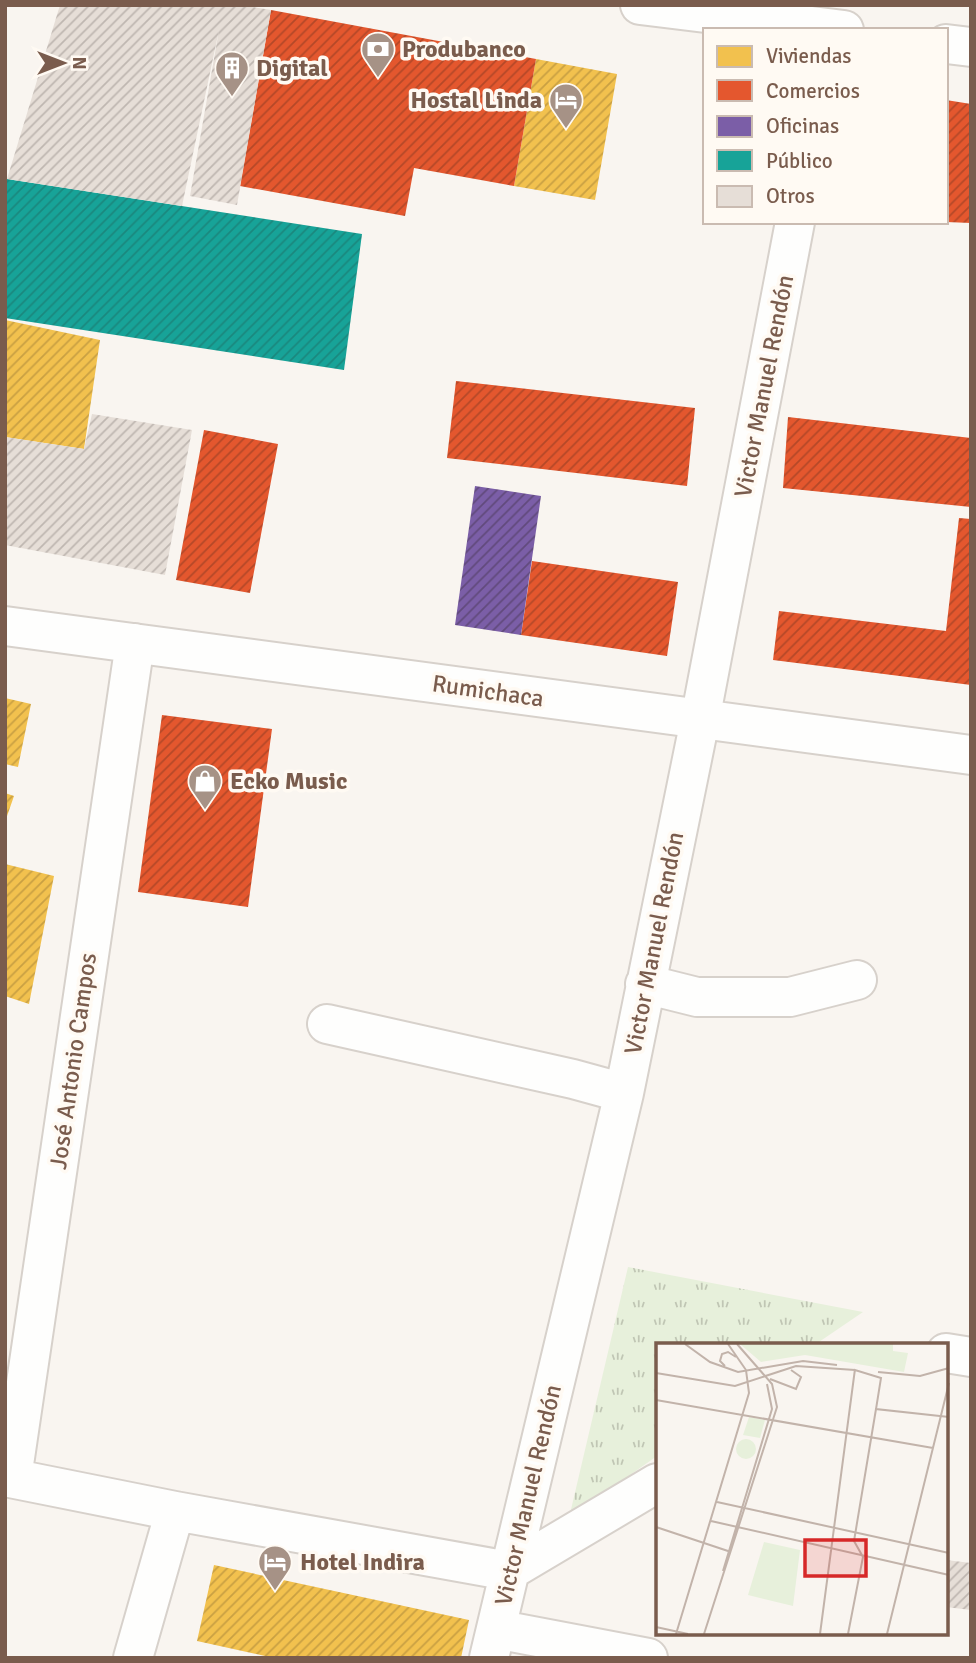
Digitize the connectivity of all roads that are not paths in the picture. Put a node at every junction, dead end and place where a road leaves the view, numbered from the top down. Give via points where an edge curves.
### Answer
1 (640, 5) edge
2 (830, 20) edge
3 (948, 44) edge
4 (971, 47) edge
5 (795, 224) edge
6 (5, 626) edge
7 (135, 643) junction
8 (700, 720) junction
9 (971, 755) edge
10 (856, 980) dead end
11 (645, 984) junction
12 (327, 1024) dead end
13 (624, 1093) junction
14 (948, 1353) edge
15 (971, 1357) edge
16 (8, 1478) edge
17 (656, 1484) edge
18 (174, 1511) junction
19 (509, 1571) junction
20 (493, 1643) edge
21 (133, 1658) edge
22 (648, 1658) edge

1 - 2 street
3 - 4 street
5 - 8 street, Victor Manuel Rendón
6 - 7 street, Rumichaca
7 - 8 street, Rumichaca
7 - 16 street, José Antonio Campos
8 - 9 street, Rumichaca
8 - 11 street, Victor Manuel Rendón
10 - 11 street via 790,997 697,997
11 - 13 street, Victor Manuel Rendón
12 - 13 street
13 - 19 street, Victor Manuel Rendón
14 - 15 street
16 - 18 street
17 - 19 street
18 - 19 street
18 - 21 street
19 - 20 street, Victor Manuel Rendón
20 - 22 street

